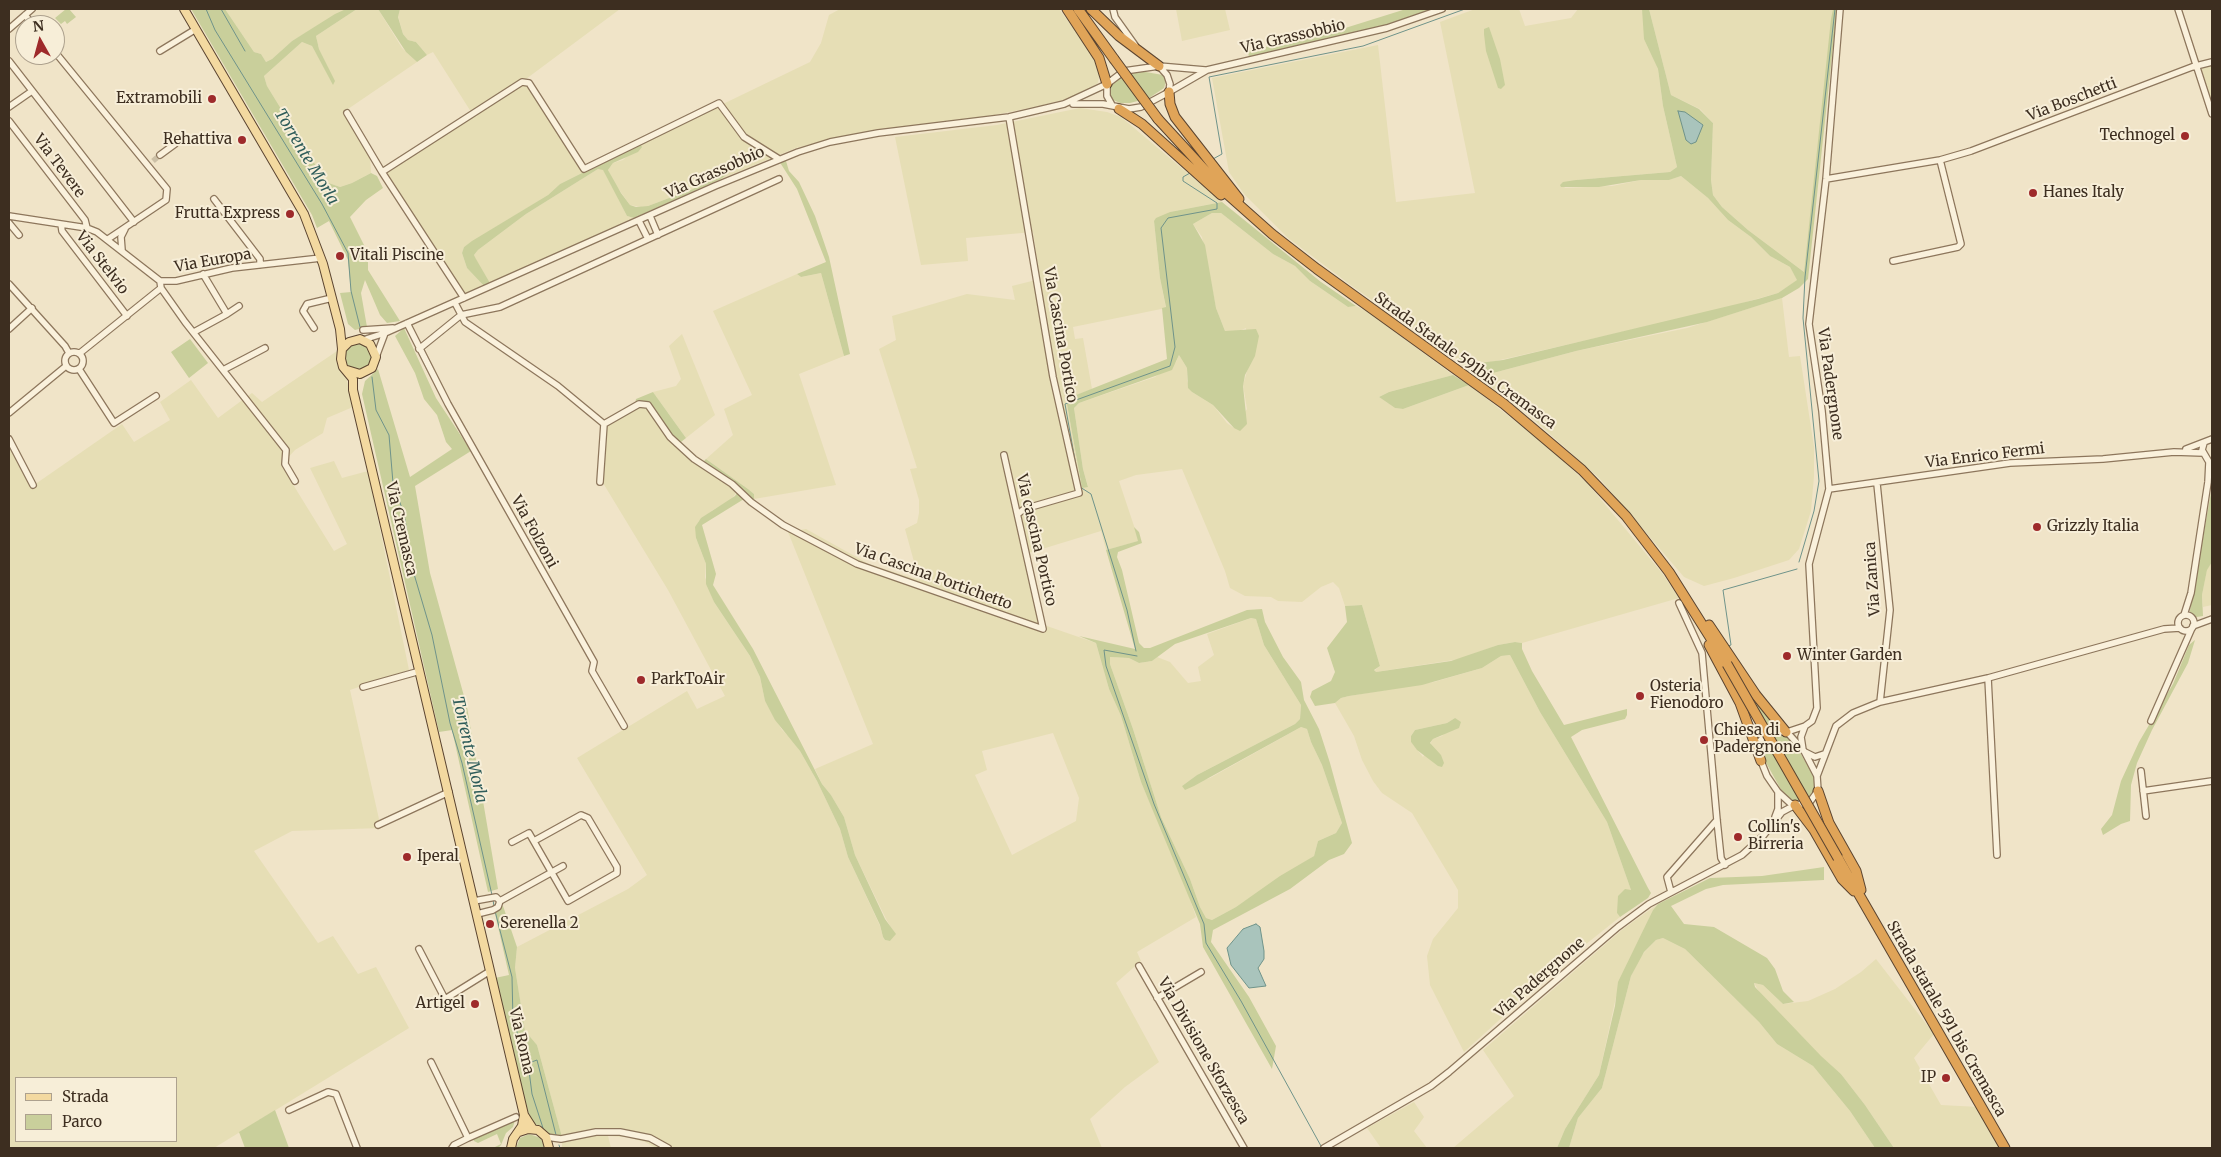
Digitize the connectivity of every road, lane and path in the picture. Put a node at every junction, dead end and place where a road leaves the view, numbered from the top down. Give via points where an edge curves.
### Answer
1 (32, 9) edge
2 (184, 9) edge
3 (1067, 9) edge
4 (1078, 9) edge
5 (1091, 9) edge
6 (1113, 9) edge
7 (1442, 9) edge
8 (1840, 9) edge
9 (2178, 9) edge
10 (25, 15) edge
11 (196, 29) junction
12 (160, 51) dead end
13 (1140, 51) junction
14 (9, 61) edge
15 (2212, 62) edge
16 (65, 64) edge
17 (1159, 66) junction
18 (2196, 66) junction
19 (1207, 70) junction
20 (1107, 84) junction
21 (32, 91) junction
22 (1169, 92) junction
23 (1064, 104) junction
24 (9, 107) edge
25 (1116, 107) junction
26 (347, 113) dead end
27 (2212, 114) edge
28 (1009, 117) junction
29 (9, 120) edge
30 (176, 144) dead end
31 (160, 155) tunnel mouth
32 (779, 158) junction
33 (1940, 160) junction
34 (153, 161) tunnel mouth
35 (148, 165) junction
36 (382, 172) junction
37 (779, 179) dead end
38 (1826, 180) junction
39 (214, 199) dead end
40 (9, 216) edge
41 (650, 216) junction
42 (1255, 218) junction
43 (639, 221) junction
44 (134, 222) junction
45 (9, 223) edge
46 (61, 224) junction
47 (87, 228) junction
48 (127, 228) junction
49 (19, 235) dead end
50 (658, 235) junction
51 (108, 239) junction
52 (648, 239) junction
53 (122, 250) junction
54 (321, 258) junction
55 (1893, 262) dead end
56 (260, 264) junction
57 (203, 274) junction
58 (160, 281) junction
59 (9, 284) edge
60 (160, 288) junction
61 (332, 298) junction
62 (464, 298) junction
63 (455, 303) junction
64 (239, 306) dead end
65 (32, 308) junction
66 (227, 314) junction
67 (127, 316) junction
68 (461, 316) junction
69 (338, 323) junction
70 (407, 323) junction
71 (314, 328) dead end
72 (395, 328) junction
73 (9, 329) edge
74 (363, 330) dead end
75 (194, 332) junction
76 (385, 333) junction
77 (360, 340) junction
78 (265, 348) dead end
79 (419, 348) junction
80 (342, 349) junction
81 (69, 353) junction
82 (80, 353) junction
83 (376, 357) junction
84 (66, 366) junction
85 (79, 369) junction
86 (223, 370) junction
87 (347, 370) junction
88 (363, 374) junction
89 (355, 395) junction
90 (156, 396) dead end
91 (9, 413) edge
92 (604, 424) junction
93 (2211, 437) edge
94 (9, 440) edge
95 (2204, 443) junction
96 (2174, 452) junction
97 (1004, 455) dead end
98 (2207, 456) edge
99 (2212, 469) edge
100 (295, 481) dead end
101 (600, 482) dead end
102 (2208, 482) junction
103 (1877, 484) junction
104 (32, 485) dead end
105 (1829, 489) junction
106 (1018, 514) junction
107 (1680, 603) dead end
108 (1692, 606) junction
109 (2186, 607) junction
110 (2184, 615) junction
111 (2212, 619) edge
112 (2179, 621) junction
113 (2194, 623) junction
114 (1043, 629) joint
115 (2164, 629) junction
116 (2181, 629) junction
117 (2184, 640) junction
118 (420, 670) junction
119 (1988, 678) junction
120 (363, 687) dead end
121 (1880, 702) junction
122 (2150, 721) dead end
123 (624, 726) dead end
124 (1805, 726) junction
125 (1786, 732) junction
126 (1804, 750) junction
127 (1824, 754) junction
128 (1761, 761) junction
129 (2141, 771) dead end
130 (1817, 776) junction
131 (2212, 781) edge
132 (1818, 791) junction
133 (2143, 791) junction
134 (449, 792) junction
135 (1778, 792) junction
136 (1795, 805) junction
137 (2146, 816) dead end
138 (1717, 820) junction
139 (378, 825) dead end
140 (1772, 826) junction
141 (534, 841) junction
142 (512, 842) dead end
143 (1997, 855) dead end
144 (1724, 865) junction
145 (562, 866) dead end
146 (552, 872) junction
147 (1671, 892) junction
148 (474, 901) junction
149 (495, 902) junction
150 (1864, 903) junction
151 (477, 914) junction
152 (419, 949) dead end
153 (1139, 966) dead end
154 (1201, 972) dead end
155 (490, 973) junction
156 (1158, 998) junction
157 (431, 1062) dead end
158 (289, 1110) dead end
159 (520, 1116) junction
160 (533, 1129) junction
161 (519, 1132) junction
162 (546, 1137) junction
163 (468, 1138) junction
164 (566, 1139) junction
165 (510, 1147) edge
166 (357, 1148) edge
167 (452, 1148) edge
168 (550, 1148) edge
169 (668, 1148) edge
170 (1244, 1148) edge
171 (1324, 1148) edge
172 (2005, 1148) edge

1 - 10 street
2 - 11 main road
3 - 20 highway via 1098,58
4 - 42 highway, Strada Statale 591bis Cremasca, bridge via 1158,119 1203,169
5 - 13 highway
6 - 13 street via 1115,17
7 - 19 street, Via Grassobbio via 1387,28
8 - 38 street, Via Padergnone
9 - 18 street
11 - 12 street
11 - 54 main road via 300,204
13 - 17 highway
14 - 21 street
15 - 18 street, Via Boschetti
16 - 35 street
17 - 19 street, Via Grassobbio
17 - 20 street, Via Grassobbio via 1124,71
17 - 22 street via 1168,79
18 - 27 street
18 - 33 street, Via Boschetti
19 - 22 street, Via Grassobbio
20 - 23 street, Via Grassobbio
20 - 25 street via 1107,96
21 - 24 street
21 - 44 street
22 - 25 street, Via Grassobbio via 1141,108
22 - 42 highway via 1176,118
23 - 25 street, Via Grassobbio
23 - 28 street, Via Grassobbio
25 - 42 highway via 1142,124 1228,201
26 - 36 street
28 - 32 street, Via Grassobbio via 844,139
28 - 106 street, Via Cascina Portico via 1053,377 1079,493 1024,509
29 - 47 street, Via Tevere via 85,220
30 - 31 street
32 - 36 street via 744,137 719,103 584,169 528,83 522,82
32 - 41 street, Via Grassobbio
33 - 38 street, Via Boschetti
33 - 55 street via 1961,244
34 - 35 street
35 - 44 street via 168,194 166,200
36 - 62 street
37 - 50 street
38 - 105 street, Via Padergnone via 1809,324 1822,410
39 - 56 street via 260,259
40 - 46 street, Via Europa
41 - 43 street, Via Grassobbio
41 - 50 street
42 - 108 highway, Strada Statale 591bis Cremasca via 1300,256 1549,440 1626,516
43 - 52 street
43 - 62 street, Via Grassobbio
44 - 48 street
45 - 49 street
46 - 47 street, Via Europa
46 - 67 street, Via Stelvio via 62,231
47 - 51 street, Via Europa
48 - 51 street
48 - 53 street via 121,237
50 - 52 street
51 - 53 street, Via Europa
52 - 68 street via 500,307
53 - 58 street, Via Europa
54 - 56 street, Via Europa
54 - 61 main road
56 - 57 street, Via Europa
57 - 58 street, Via Europa via 176,281
57 - 66 street
58 - 60 street
59 - 65 street
60 - 67 street
60 - 75 street
61 - 69 main road
61 - 71 street via 308,304 303,311
62 - 63 street, Via Grassobbio
63 - 68 street
63 - 70 street, Via Grassobbio
64 - 66 street
65 - 73 street
65 - 81 street
66 - 75 street
67 - 82 street
68 - 79 street
68 - 92 street via 465,322 558,386
69 - 77 main road via 346,333
69 - 80 main road
70 - 72 street, Via Grassobbio
70 - 79 street, Via Folzoni
72 - 74 street, Via Grassobbio
72 - 76 street, Via Grassobbio
75 - 86 street
76 - 77 street, Via Grassobbio
76 - 83 street
77 - 80 main road via 349,342
77 - 83 main road via 372,346
78 - 86 street
79 - 123 street, Via Folzoni via 594,662 592,671
80 - 87 main road via 341,362
81 - 82 street
81 - 84 street
82 - 85 street via 84,361
83 - 88 main road via 372,368
84 - 85 street
84 - 91 street
85 - 90 street via 114,423
86 - 100 street via 286,450 286,464
87 - 88 main road
87 - 89 main road, Via Cremasca via 353,379
88 - 89 main road
89 - 118 main road, Via Cremasca
92 - 101 street
92 - 114 street, Via Cascina Portichetto via 644,403 670,436 694,459 732,484 783,525 858,564
93 - 95 street, Via Enrico Fermi
94 - 104 street
95 - 96 street, Via Enrico Fermi
95 - 98 street
96 - 98 street, Via Enrico Fermi
96 - 103 street, Via Enrico Fermi via 2010,463
97 - 106 street, Via cascina Portico
98 - 102 street
99 - 102 street
102 - 109 street
103 - 105 street, Via Enrico Fermi
103 - 121 street, Via Zanica via 1890,610
105 - 124 street, Via Padergnone via 1809,564 1817,708 1814,718
106 - 114 street, Via cascina Portico
107 - 138 street via 1702,653
108 - 125 highway via 1715,632 1756,695
108 - 128 highway via 1740,703
108 - 150 highway, Strada Statale 591bis Cremasca, bridge
109 - 110 street
109 - 113 street
110 - 112 street
110 - 113 street
111 - 113 street
112 - 115 street
112 - 116 street
113 - 116 street
113 - 117 street
115 - 116 street
115 - 119 street
116 - 117 street
117 - 122 street via 2176,666
118 - 120 street
118 - 134 main road, Via Cremasca
119 - 121 street
119 - 143 street
121 - 127 street via 1840,721
124 - 125 street
124 - 126 street, Via Padergnone via 1801,737
125 - 126 street
125 - 128 street via 1773,731 1763,737
126 - 127 street via 1815,757
126 - 130 street
127 - 130 street
128 - 135 street
129 - 133 street
130 - 132 street
131 - 133 street
132 - 136 street, Via Padergnone via 1809,803
132 - 150 highway via 1829,823 1856,870
133 - 137 street
134 - 139 street
134 - 148 main road, Via Cremasca
135 - 136 street
135 - 140 street, Via Padergnone via 1778,809
136 - 140 street, Via Padergnone via 1782,812
136 - 150 highway via 1814,830 1842,879
138 - 144 street
138 - 147 street via 1667,877
140 - 144 street, Via Padergnone via 1754,845
141 - 142 street via 529,833
141 - 146 street
141 - 146 street via 581,815 588,818 617,867 616,873 568,901
144 - 147 street, Via Padergnone
145 - 146 street
146 - 149 street
147 - 171 street, Via Padergnone via 1618,927 1450,1072
148 - 149 street
148 - 151 main road, Via Cremasca
149 - 151 street
150 - 172 highway, Strada statale 591 bis Cremasca
151 - 155 main road, Via Cremasca
152 - 155 street via 445,999
153 - 156 street, Via Divisione Sforzesca
154 - 156 street
155 - 159 main road, Via Roma
156 - 170 street, Via Divisione Sforzesca
157 - 163 street
158 - 166 street via 328,1092 336,1094
159 - 160 main road, Via Roma
159 - 161 main road, Via Roma
159 - 163 street
160 - 161 main road
160 - 162 main road, Via Roma
161 - 165 main road, Via Roma
162 - 164 street
162 - 168 main road
163 - 167 street
164 - 168 street
164 - 169 street via 596,1132 620,1132 650,1138

